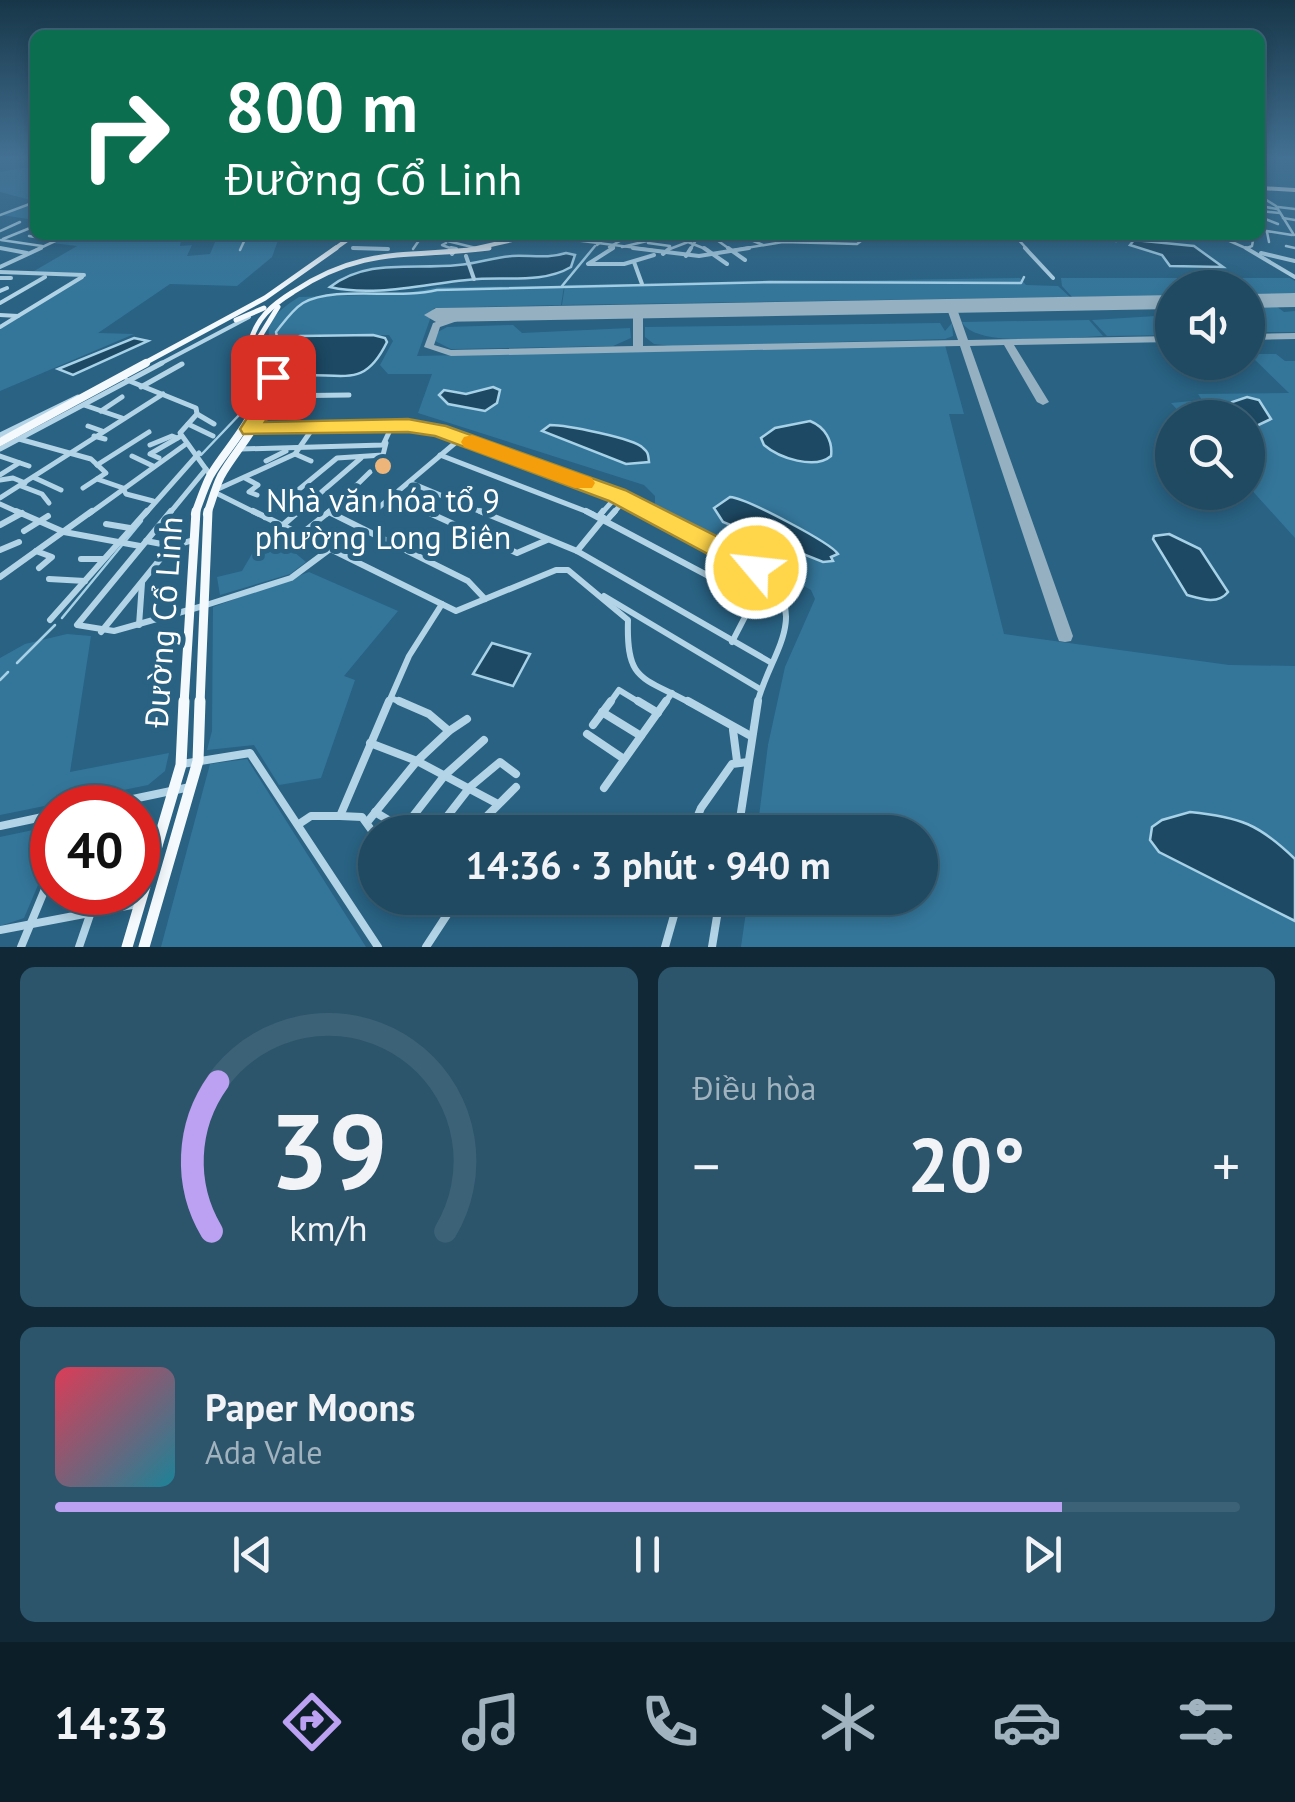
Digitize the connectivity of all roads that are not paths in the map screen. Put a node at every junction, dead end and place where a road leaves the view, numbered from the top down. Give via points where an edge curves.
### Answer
1 (1267, 203) edge
2 (1267, 203) edge
3 (30, 204) edge
4 (1276, 208) junction
5 (1295, 208) edge
6 (1288, 214) dead end
7 (0, 216) edge
8 (1265, 220) edge
9 (20, 222) dead end
10 (1278, 224) dead end
11 (1294, 226) edge
12 (30, 228) edge
13 (0, 231) edge
14 (1265, 231) edge
15 (1268, 232) junction
16 (1, 240) edge
17 (58, 240) edge
18 (245, 240) edge
19 (352, 240) edge
20 (354, 240) edge
21 (356, 240) edge
22 (413, 240) edge
23 (433, 240) edge
24 (443, 240) edge
25 (458, 240) edge
26 (524, 240) edge
27 (526, 240) edge
28 (566, 240) edge
29 (601, 240) edge
30 (624, 240) edge
31 (654, 240) edge
32 (658, 240) edge
33 (716, 240) edge
34 (733, 240) edge
35 (749, 240) edge
36 (776, 240) edge
37 (862, 240) edge
38 (1019, 240) edge
39 (1233, 240) edge
40 (1253, 240) edge
41 (642, 242) junction
42 (695, 242) junction
43 (787, 242) joint
44 (1269, 242) dead end
45 (451, 243) junction
46 (780, 243) junction
47 (651, 244) junction
48 (597, 245) junction
49 (45, 246) junction
50 (670, 246) junction
51 (764, 246) junction
52 (1286, 246) dead end
53 (614, 247) junction
54 (0, 248) edge
55 (353, 248) junction
56 (1247, 248) junction
57 (1295, 248) edge
58 (388, 249) dead end
59 (413, 249) dead end
60 (240, 250) dead end
61 (480, 250) junction
62 (741, 250) junction
63 (729, 252) junction
64 (1253, 252) junction
65 (30, 254) junction
66 (452, 254) junction
67 (656, 254) junction
68 (663, 254) junction
69 (715, 255) junction
70 (424, 256) junction
71 (466, 256) junction
72 (686, 256) junction
73 (366, 260) junction
74 (745, 260) dead end
75 (1295, 261) edge
76 (634, 262) junction
77 (727, 264) dead end
78 (332, 265) junction
79 (0, 268) edge
80 (47, 275) junction
81 (1295, 277) edge
82 (11, 278) dead end
83 (1053, 278) dead end
84 (474, 279) dead end
85 (642, 284) dead end
86 (7, 288) dead end
87 (0, 291) edge
88 (0, 301) edge
89 (264, 312) junction
90 (0, 315) edge
91 (18, 316) junction
92 (242, 321) junction
93 (0, 327) edge
94 (205, 332) junction
95 (164, 354) junction
96 (182, 364) dead end
97 (130, 378) junction
98 (312, 379) dead end
99 (141, 387) junction
100 (97, 390) junction
101 (163, 394) junction
102 (349, 394) dead end
103 (269, 396) junction
104 (302, 396) junction
105 (122, 397) dead end
106 (84, 405) junction
107 (257, 411) junction
108 (101, 412) junction
109 (197, 414) junction
110 (122, 418) junction
111 (188, 424) junction
112 (214, 424) dead end
113 (88, 426) dead end
114 (392, 426) junction
115 (313, 428) junction
116 (250, 429) junction
117 (102, 431) junction
118 (149, 432) dead end
119 (94, 436) junction
120 (213, 436) dead end
121 (179, 437) junction
122 (461, 438) junction
123 (19, 439) junction
124 (105, 439) dead end
125 (186, 444) junction
126 (386, 444) junction
127 (150, 445) dead end
128 (0, 446) edge
129 (273, 448) junction
130 (301, 448) junction
131 (238, 449) junction
132 (293, 451) junction
133 (68, 454) junction
134 (200, 454) junction
135 (440, 455) junction
136 (132, 456) dead end
137 (363, 456) junction
138 (159, 458) dead end
139 (266, 460) junction
140 (311, 461) dead end
141 (19, 462) junction
142 (97, 465) junction
143 (29, 466) dead end
144 (153, 466) junction
145 (260, 472) junction
146 (370, 472) dead end
147 (208, 474) junction
148 (0, 478) edge
149 (34, 478) junction
150 (246, 478) junction
151 (97, 479) junction
152 (409, 482) junction
153 (23, 485) junction
154 (83, 488) dead end
155 (123, 488) junction
156 (61, 490) dead end
157 (214, 491) junction
158 (257, 495) dead end
159 (392, 496) junction
160 (621, 498) junction
161 (0, 501) edge
162 (153, 501) junction
163 (48, 504) dead end
164 (377, 509) dead end
165 (329, 512) junction
166 (22, 513) junction
167 (48, 516) dead end
168 (266, 517) junction
169 (603, 518) junction
170 (40, 521) junction
171 (106, 524) dead end
172 (0, 525) edge
173 (282, 525) junction
174 (130, 528) junction
175 (24, 531) dead end
176 (64, 532) junction
177 (300, 534) junction
178 (547, 540) junction
179 (190, 541) junction
180 (19, 542) dead end
181 (122, 544) junction
182 (144, 544) junction
183 (172, 546) junction
184 (330, 549) junction
185 (0, 550) edge
186 (576, 551) junction
187 (36, 552) junction
188 (81, 558) dead end
189 (104, 560) junction
190 (40, 568) dead end
191 (0, 577) edge
192 (49, 579) dead end
193 (142, 580) junction
194 (86, 581) junction
195 (598, 594) junction
196 (485, 599) junction
197 (442, 604) junction
198 (203, 606) junction
199 (187, 611) junction
200 (639, 615) junction
201 (50, 620) dead end
202 (139, 625) junction
203 (630, 625) junction
204 (100, 632) junction
205 (732, 642) junction
206 (770, 662) junction
207 (760, 689) junction
208 (672, 693) junction
209 (390, 698) junction
210 (602, 712) junction
211 (658, 713) junction
212 (467, 719) dead end
213 (593, 725) dead end
214 (733, 728) junction
215 (449, 732) junction
216 (588, 734) dead end
217 (749, 735) junction
218 (641, 736) junction
219 (484, 740) dead end
220 (370, 742) junction
221 (624, 759) junction
222 (198, 761) junction
223 (417, 761) junction
224 (737, 762) junction
225 (748, 762) junction
226 (181, 765) junction
227 (445, 774) junction
228 (516, 774) dead end
229 (192, 786) junction
230 (516, 787) dead end
231 (470, 788) junction
232 (604, 788) dead end
233 (176, 790) junction
234 (160, 793) edge
235 (498, 804) junction
236 (367, 815) edge
237 (373, 815) edge
238 (416, 815) edge
239 (449, 815) edge
240 (487, 815) edge
241 (698, 815) edge
242 (740, 815) edge
243 (340, 816) junction
244 (30, 820) edge
245 (299, 824) junction
246 (0, 826) edge
247 (160, 840) edge
248 (35, 915) edge
249 (77, 915) edge
250 (91, 915) edge
251 (136, 915) edge
252 (447, 915) edge
253 (674, 915) edge
254 (717, 915) edge
255 (31, 924) junction
256 (0, 930) edge
257 (21, 947) edge
258 (79, 947) edge
259 (127, 947) edge
260 (144, 947) edge
261 (378, 947) edge
262 (426, 947) edge
263 (665, 947) edge
264 (712, 947) edge

1 - 4 street
2 - 4 street
3 - 7 street
4 - 5 street
4 - 11 street
6 - 11 street
8 - 10 street
9 - 13 street
11 - 15 street
12 - 16 street
14 - 15 street
15 - 44 street
16 - 49 street
17 - 49 street
18 - 60 street
19 - 94 main road
20 - 78 main road
21 - 55 street
22 - 59 street
23 - 70 street
24 - 45 street
25 - 45 street
26 - 61 main road
27 - 71 main road
28 - 48 street
29 - 48 street
30 - 53 street
31 - 41 street
32 - 47 street
33 - 63 street
34 - 62 street
35 - 51 street
36 - 46 street
37 - 43 street
38 - 83 street
39 - 56 street
40 - 56 street
41 - 47 street
41 - 53 street
42 - 50 street
42 - 69 street
42 - 72 street
43 - 46 street
45 - 61 street
45 - 66 street via 442,245 456,249
46 - 51 street
47 - 50 street
48 - 53 street
49 - 65 street
50 - 68 street
51 - 62 street
52 - 57 street
53 - 67 street
53 - 76 street via 588,264
54 - 65 street
55 - 58 street
55 - 73 street
56 - 64 street
61 - 66 main road
62 - 63 street
63 - 69 street
63 - 74 street
64 - 75 street
64 - 81 street
65 - 79 street
66 - 70 main road
67 - 68 street
67 - 76 street
68 - 72 street
69 - 72 street
69 - 77 street
70 - 73 main road
71 - 73 main road
71 - 84 street
73 - 78 main road
73 - 103 main road via 333,271 272,313 259,338 273,372
76 - 85 street
78 - 89 main road
79 - 80 street
79 - 82 street
80 - 88 street
80 - 91 street via 84,275
86 - 87 street
89 - 92 main road
89 - 92 street
89 - 94 main road
89 - 107 main road, Đường Cổ Linh via 250,345 264,381
90 - 91 street
91 - 93 street
92 - 97 street
94 - 95 main road
95 - 97 main road
95 - 100 main road
96 - 99 street
97 - 99 street
97 - 100 main road
97 - 106 street
98 - 104 street
99 - 101 street
100 - 128 main road
101 - 109 street
101 - 110 street
102 - 104 street
103 - 104 street
103 - 107 main road, Đường Cổ Linh
105 - 108 street
106 - 108 street
106 - 123 street
107 - 116 main road, Đường Cổ Linh
107 - 147 main road, Đường Cổ Linh
108 - 110 street
109 - 111 street
109 - 112 street
110 - 117 street
111 - 120 street
111 - 121 street
113 - 117 street
114 - 115 street
114 - 122 street
114 - 126 street
115 - 116 street
115 - 130 street
116 - 131 main road, Đường Cổ Linh
117 - 119 street
118 - 142 street
119 - 124 street
119 - 133 street
121 - 125 street
121 - 127 street
121 - 138 street via 150,454
122 - 135 street
122 - 160 street
123 - 128 street
123 - 133 street
125 - 134 street
125 - 144 street
126 - 130 street
126 - 137 street via 383,455
128 - 141 street
129 - 131 street
129 - 132 street
129 - 139 street
130 - 132 street
131 - 157 main road, Đường Cổ Linh
132 - 139 street
132 - 140 street
132 - 145 street
133 - 142 street
133 - 149 street
134 - 147 street
134 - 162 street
135 - 152 street
135 - 169 street
136 - 144 street
137 - 168 street via 334,460
137 - 173 street
139 - 145 street
141 - 143 street
141 - 148 street
142 - 151 street via 106,473
144 - 155 street
145 - 150 street
146 - 165 street
147 - 179 main road, Đường Cổ Linh
147 - 182 street
148 - 153 street
149 - 153 street
149 - 156 street
150 - 157 street
150 - 158 street via 258,485 250,492
151 - 154 street
151 - 155 street
152 - 159 street
152 - 178 street
153 - 161 street
153 - 163 street
155 - 162 street
155 - 176 street
157 - 168 street
157 - 198 main road, Đường Cổ Linh via 204,534
159 - 164 street
159 - 178 street via 517,553
160 - 169 street
160 - 206 street via 772,579 788,612
161 - 166 street
162 - 174 street
165 - 177 street
165 - 196 street via 468,581
166 - 170 street
166 - 172 street
167 - 170 street
168 - 173 street
169 - 186 street
169 - 205 street via 742,596 748,616
170 - 175 street
170 - 176 street
171 - 174 street
173 - 177 street
174 - 181 street
176 - 181 street
176 - 187 street
177 - 184 street
178 - 186 street
179 - 183 street
179 - 199 main road, Đường Cổ Linh
180 - 185 street
181 - 182 street
181 - 189 street
182 - 183 street
182 - 204 street via 77,625
183 - 193 street
184 - 197 street
184 - 198 street via 292,578
186 - 205 street
187 - 190 street via 52,558
187 - 191 street
188 - 189 street
189 - 194 street
192 - 194 street
193 - 202 street
193 - 204 street
194 - 201 street
195 - 196 street via 563,569
195 - 200 street
195 - 203 street
196 - 197 street via 456,611
197 - 209 street
198 - 199 street
198 - 222 main road, Đường Cổ Linh
199 - 202 street
199 - 226 main road, Đường Cổ Linh
200 - 203 street
200 - 207 street
202 - 204 street
203 - 208 street via 630,668
205 - 206 street
206 - 207 street
207 - 217 street
208 - 211 street
208 - 214 street
209 - 215 street via 429,714
209 - 220 street
210 - 211 street via 620,690
210 - 213 street
210 - 218 street
211 - 218 street
212 - 215 street
214 - 217 street
214 - 224 street
215 - 223 street
216 - 221 street
217 - 225 street
218 - 221 street
219 - 227 street
220 - 223 street
220 - 243 street
221 - 232 street
222 - 226 street
222 - 229 main road, Đường Cổ Linh
222 - 245 street via 250,753
223 - 227 street
223 - 237 street
224 - 225 street
224 - 241 street
225 - 242 street
226 - 233 main road, Đường Cổ Linh
227 - 231 street
227 - 238 street
228 - 231 street via 500,762
229 - 233 street
229 - 260 main road, Đường Cổ Linh
230 - 235 street
231 - 235 street
231 - 239 street
233 - 234 street
233 - 247 main road, Đường Cổ Linh
235 - 240 street
236 - 243 street
243 - 245 street via 311,816
244 - 246 street
245 - 261 street
248 - 255 street
249 - 255 street
250 - 258 street
251 - 259 main road, Đường Cổ Linh
252 - 262 street
253 - 263 street
254 - 264 street
255 - 256 street
255 - 257 street

